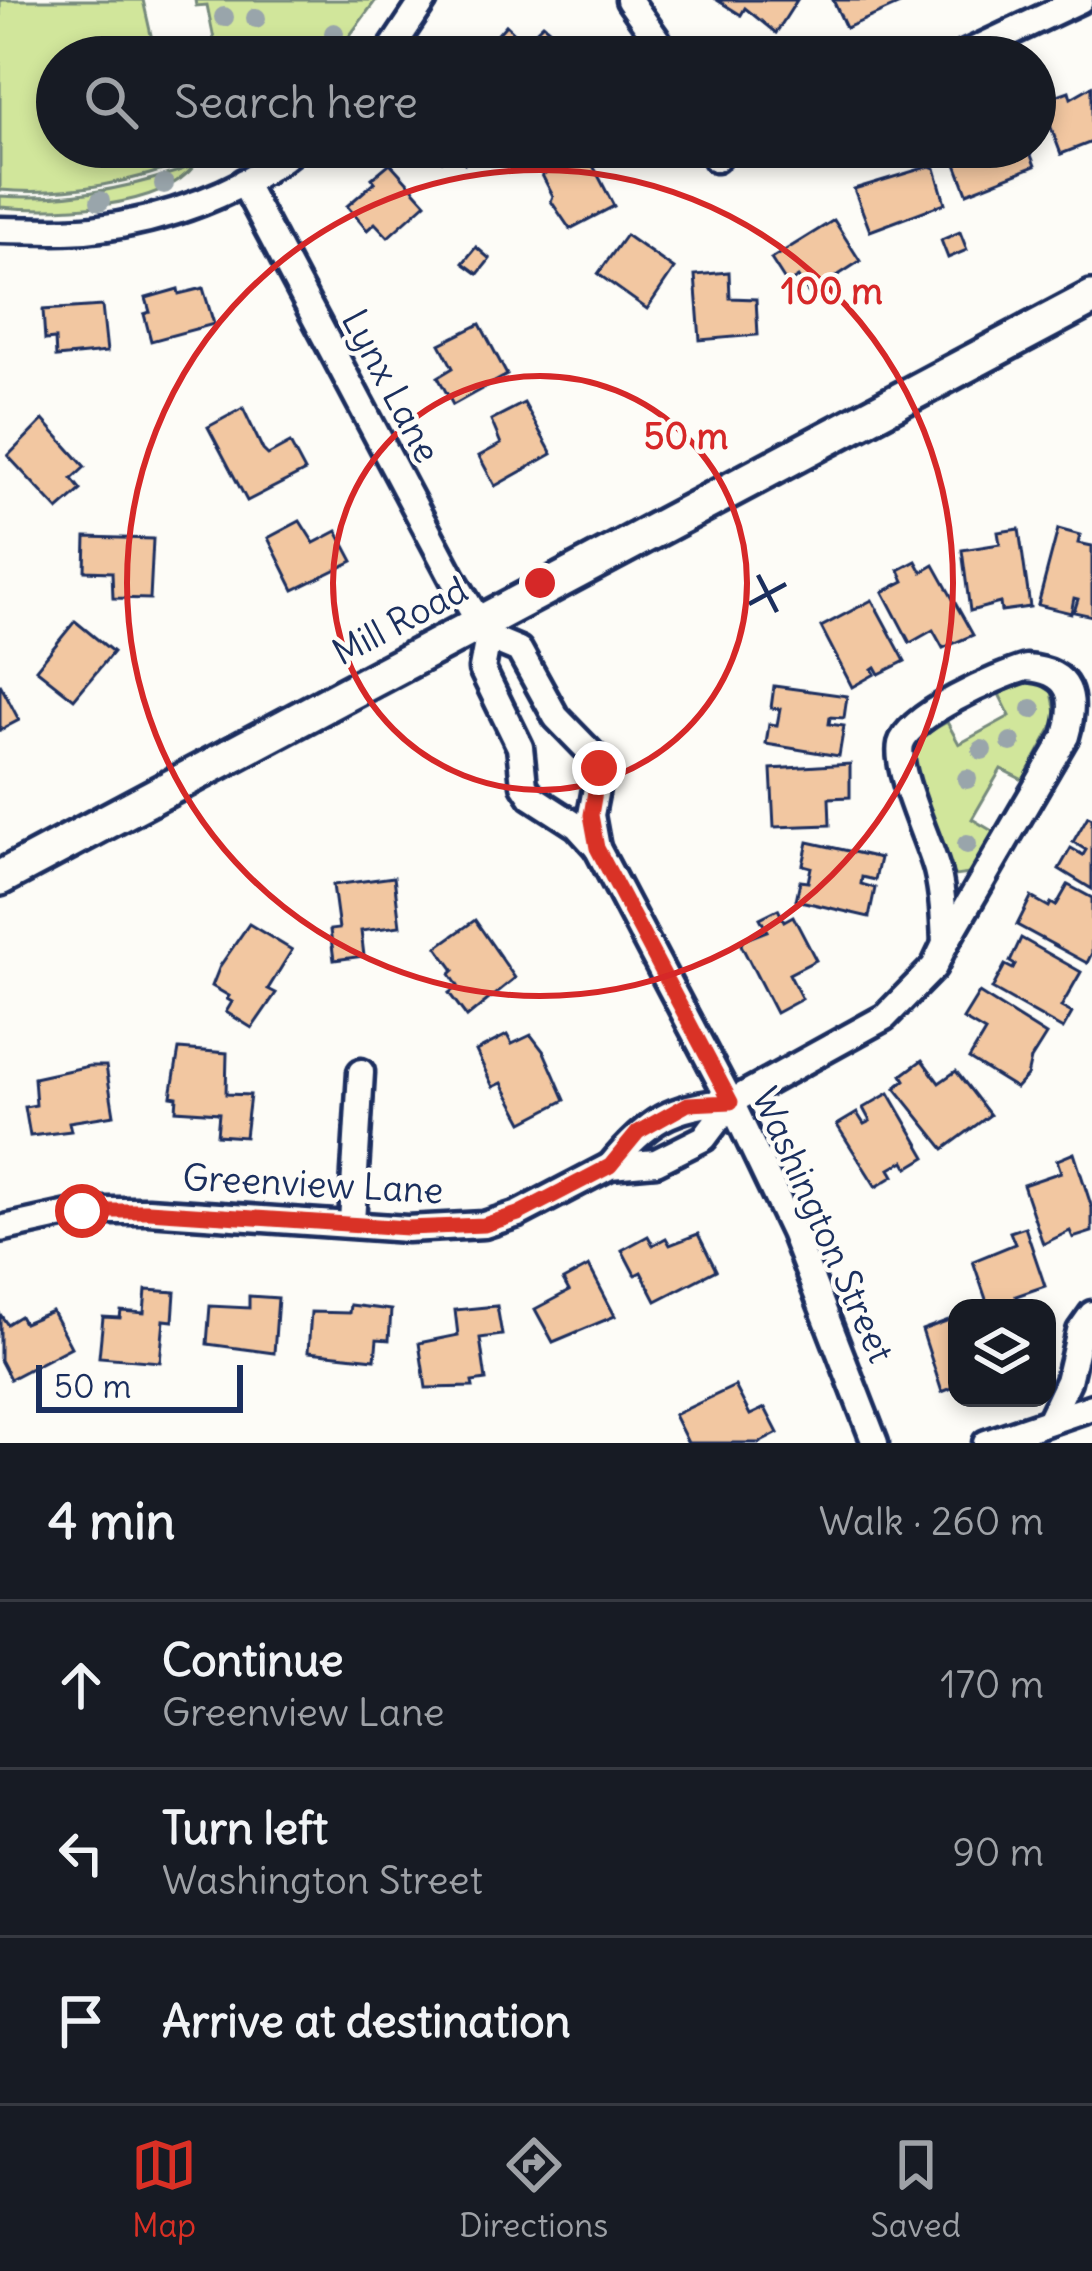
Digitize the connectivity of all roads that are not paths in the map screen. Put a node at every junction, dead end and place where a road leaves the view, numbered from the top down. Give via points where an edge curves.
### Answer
1 (424, 0) edge
2 (629, 0) edge
3 (1080, 0) edge
4 (400, 36) edge
5 (654, 36) edge
6 (1004, 36) edge
7 (265, 168) edge
8 (243, 182) junction
9 (0, 230) edge
10 (1092, 298) edge
11 (484, 630) junction
12 (597, 848) junction
13 (0, 878) edge
14 (945, 944) junction
15 (362, 1072) dead end
16 (731, 1102) junction
17 (610, 1166) junction
18 (352, 1222) junction
19 (0, 1228) edge
20 (1092, 1314) edge
21 (1092, 1407) edge
22 (1049, 1421) junction
23 (874, 1443) edge
24 (986, 1443) edge

1 - 4 street
2 - 5 street
3 - 6 street
7 - 8 street
8 - 9 street via 186,207 93,229
8 - 11 street, Lynx Lane
10 - 11 street, Mill Road
11 - 12 street, Washington Street via 482,669 520,747 524,785
11 - 12 street, Washington Street via 519,650 556,717 595,757
11 - 13 street, Mill Road
12 - 16 street, Washington Street
14 - 14 street via 1066,736 1072,695 1044,669 1006,674 929,714 902,744 938,875
14 - 16 street via 934,967 885,1017
15 - 18 street
16 - 17 street, Greenview Lane via 688,1104 638,1132
16 - 17 street, Greenview Lane via 704,1138 656,1162
16 - 23 street, Washington Street via 793,1232
17 - 18 street, Greenview Lane via 484,1225
18 - 19 street, Greenview Lane via 82,1211
20 - 22 street
21 - 22 street
22 - 24 street

